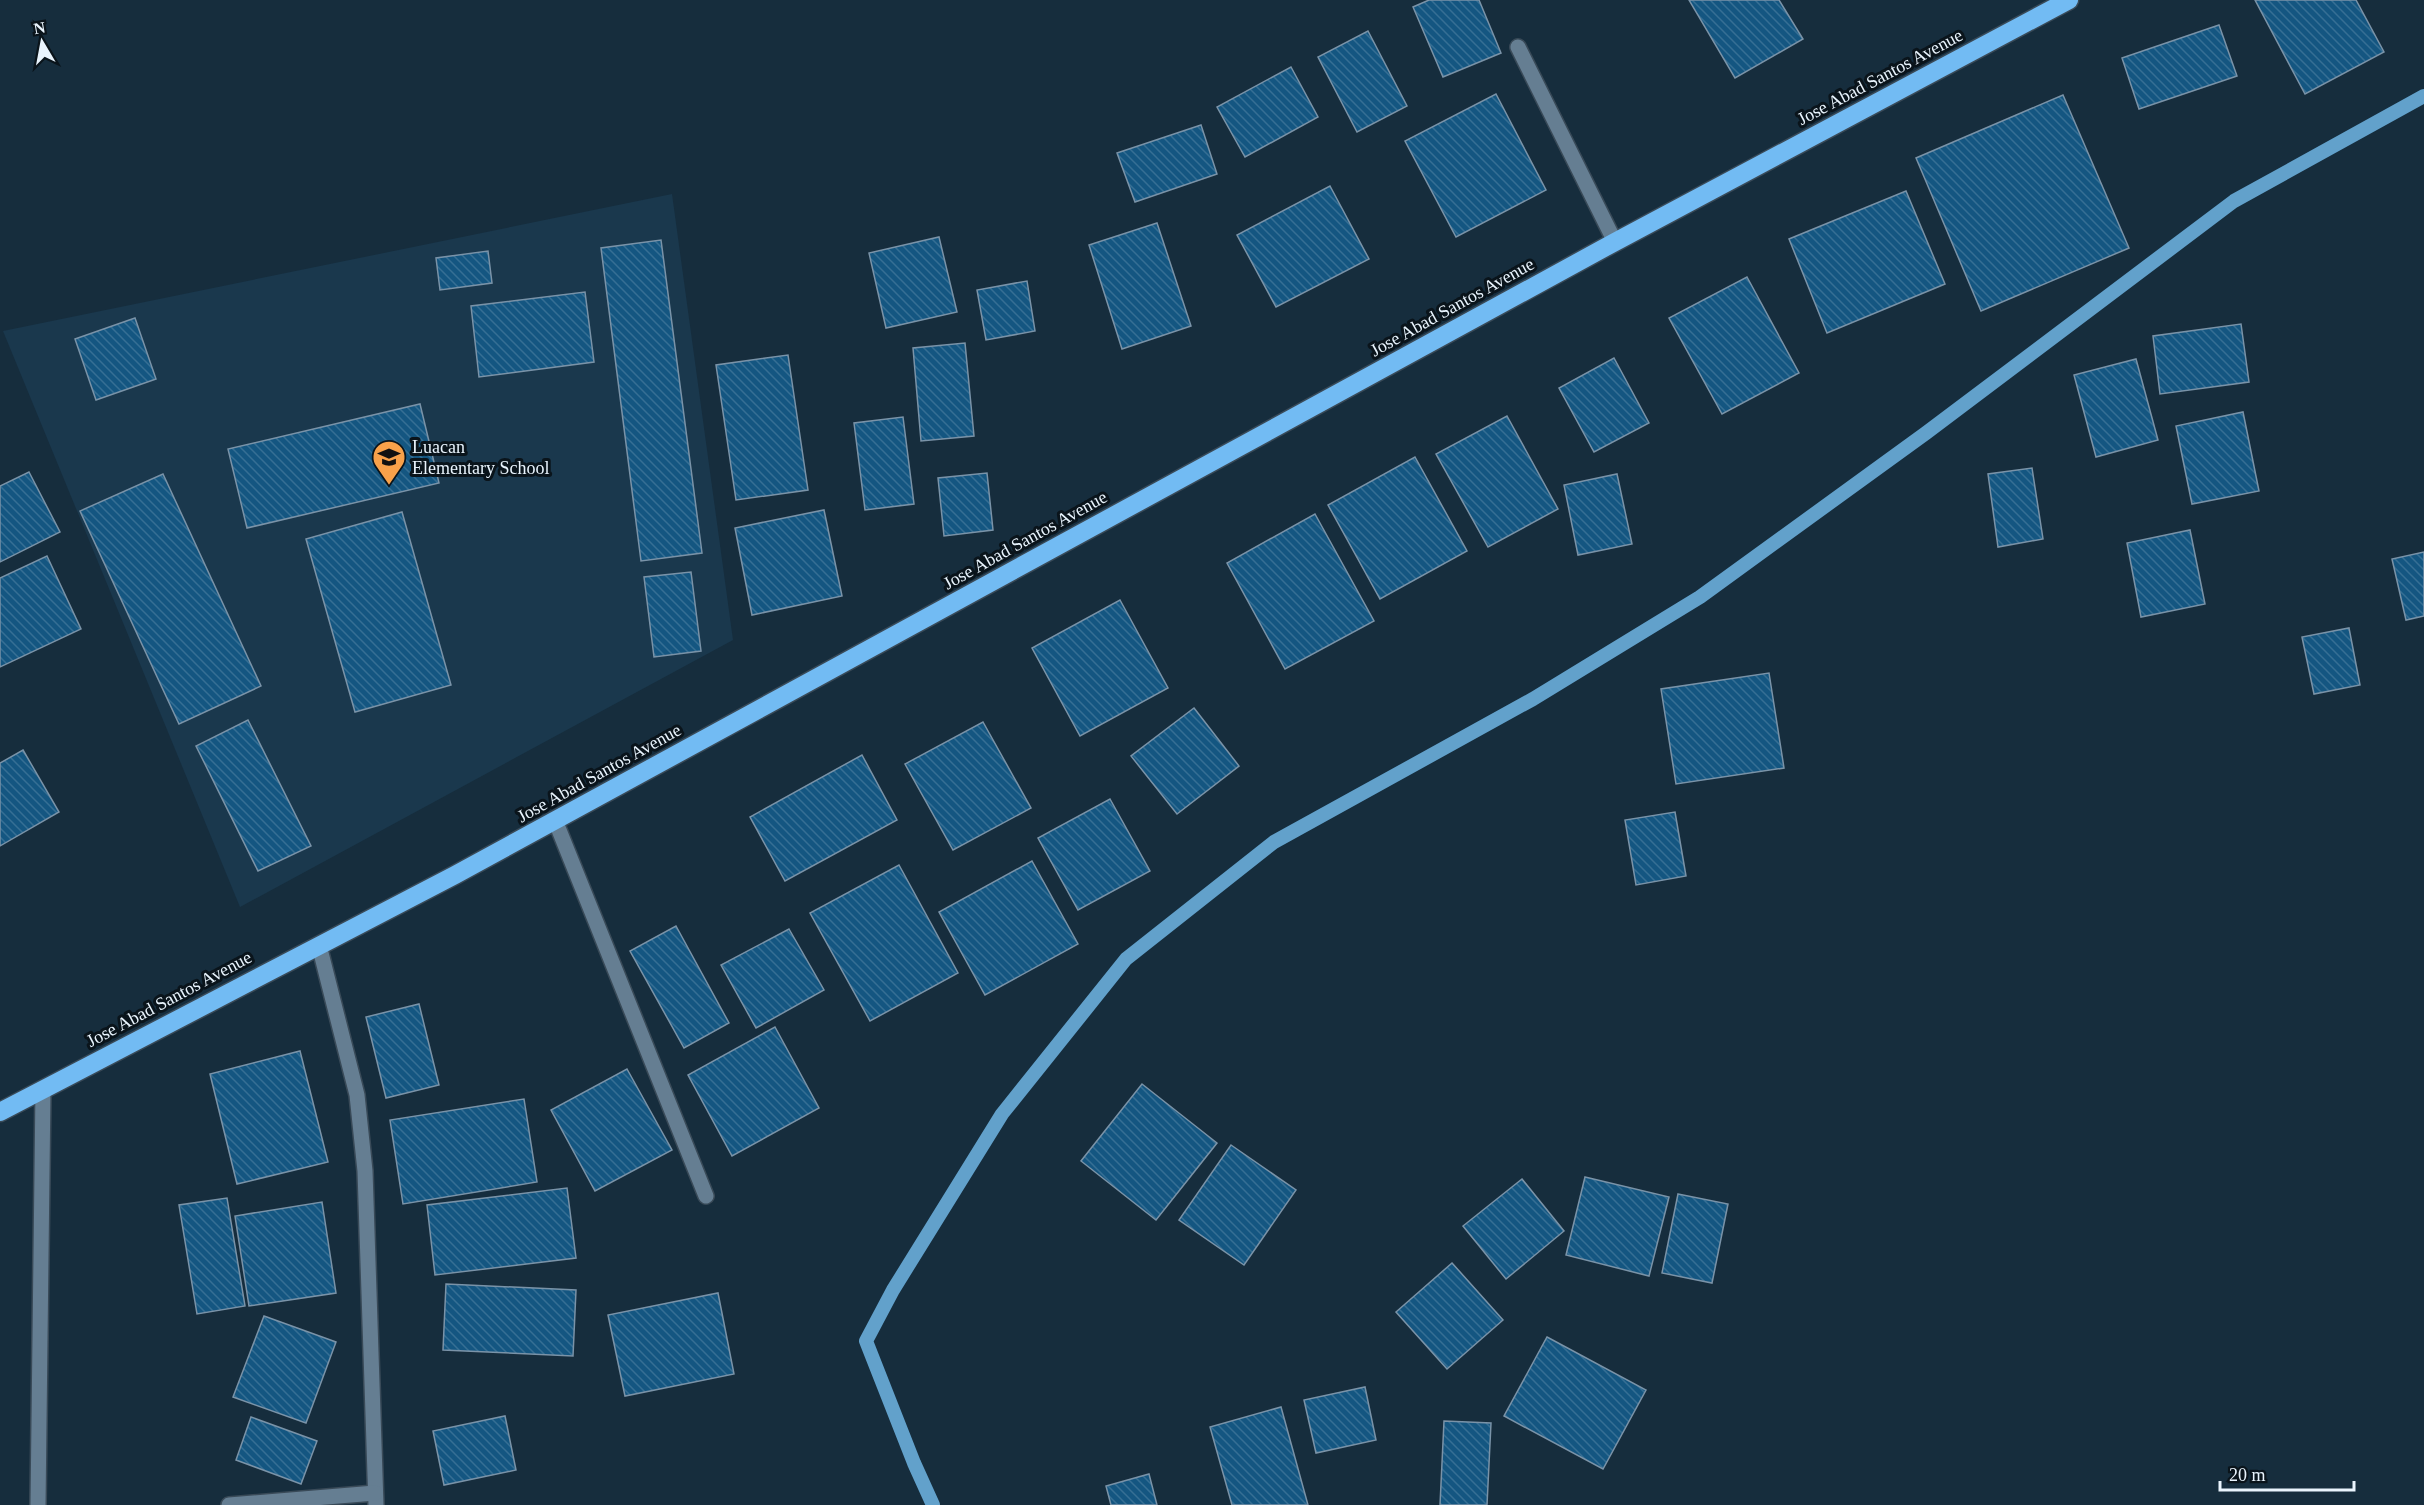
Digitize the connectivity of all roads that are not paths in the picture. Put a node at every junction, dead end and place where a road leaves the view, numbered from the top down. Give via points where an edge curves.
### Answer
1 (2068, 0) edge
2 (1518, 47) dead end
3 (1615, 242) junction
4 (555, 820) junction
5 (320, 945) junction
6 (43, 1089) junction
7 (0, 1112) edge
8 (706, 1196) dead end
9 (375, 1499) edge
10 (38, 1505) edge
11 (229, 1505) edge

1 - 3 highway, Jose Abad Santos Avenue
2 - 3 street
3 - 4 highway, Jose Abad Santos Avenue
4 - 5 highway, Jose Abad Santos Avenue
4 - 8 street
5 - 6 highway, Jose Abad Santos Avenue
5 - 9 street via 357,1095 365,1171
6 - 7 highway, Jose Abad Santos Avenue
6 - 10 street
9 - 11 street

